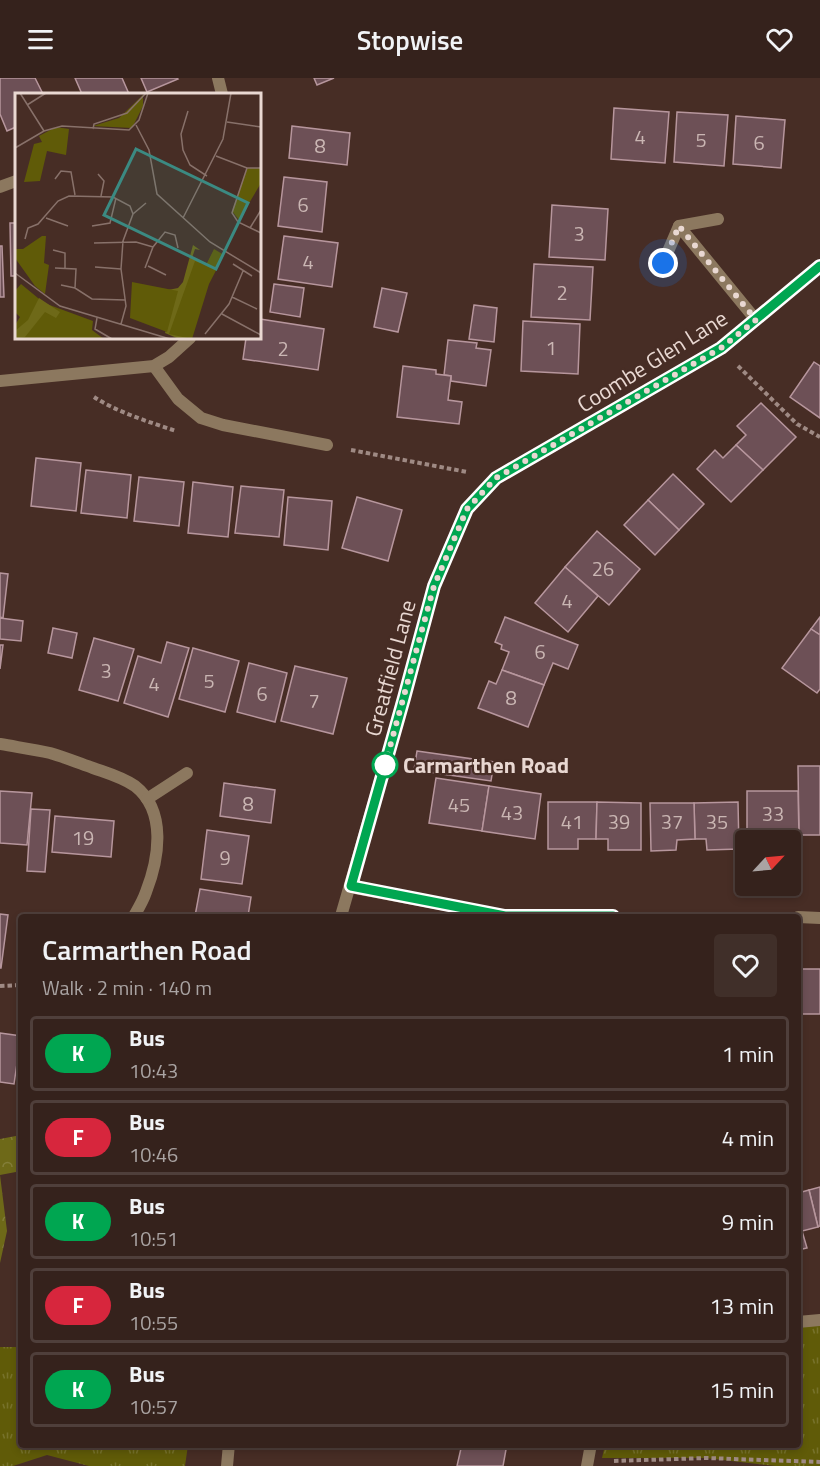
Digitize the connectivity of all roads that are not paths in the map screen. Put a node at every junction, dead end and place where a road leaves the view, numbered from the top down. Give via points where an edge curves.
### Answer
1 (218, 78) edge
2 (222, 93) edge
3 (15, 181) edge
4 (0, 187) edge
5 (718, 219) dead end
6 (679, 226) junction
7 (663, 263) dead end
8 (820, 266) edge
9 (756, 320) junction
10 (189, 339) edge
11 (154, 366) junction
12 (0, 381) edge
13 (327, 445) road end
14 (496, 478) joint
15 (0, 744) edge
16 (187, 773) dead end
17 (147, 799) junction
18 (351, 886) junction
19 (135, 914) edge
20 (342, 914) edge
21 (495, 914) edge
22 (801, 917) edge
23 (820, 918) edge
24 (820, 1320) edge
25 (801, 1322) edge
26 (229, 1448) edge
27 (590, 1448) edge
28 (588, 1464) edge
29 (227, 1466) edge

1 - 2 street
3 - 4 street
5 - 6 street
6 - 7 street
6 - 9 street
8 - 9 street, Coombe Glen Lane
9 - 14 street, Coombe Glen Lane via 721,348
10 - 11 street
11 - 12 street
11 - 13 street via 178,399 201,418
14 - 18 street, Greatfield Lane via 467,509 434,586
15 - 17 street via 51,753 124,779
16 - 17 street
17 - 19 street via 158,829 153,870
18 - 20 street, Greatfield Lane
18 - 21 street
22 - 23 street
24 - 25 street
26 - 29 street
27 - 28 street

